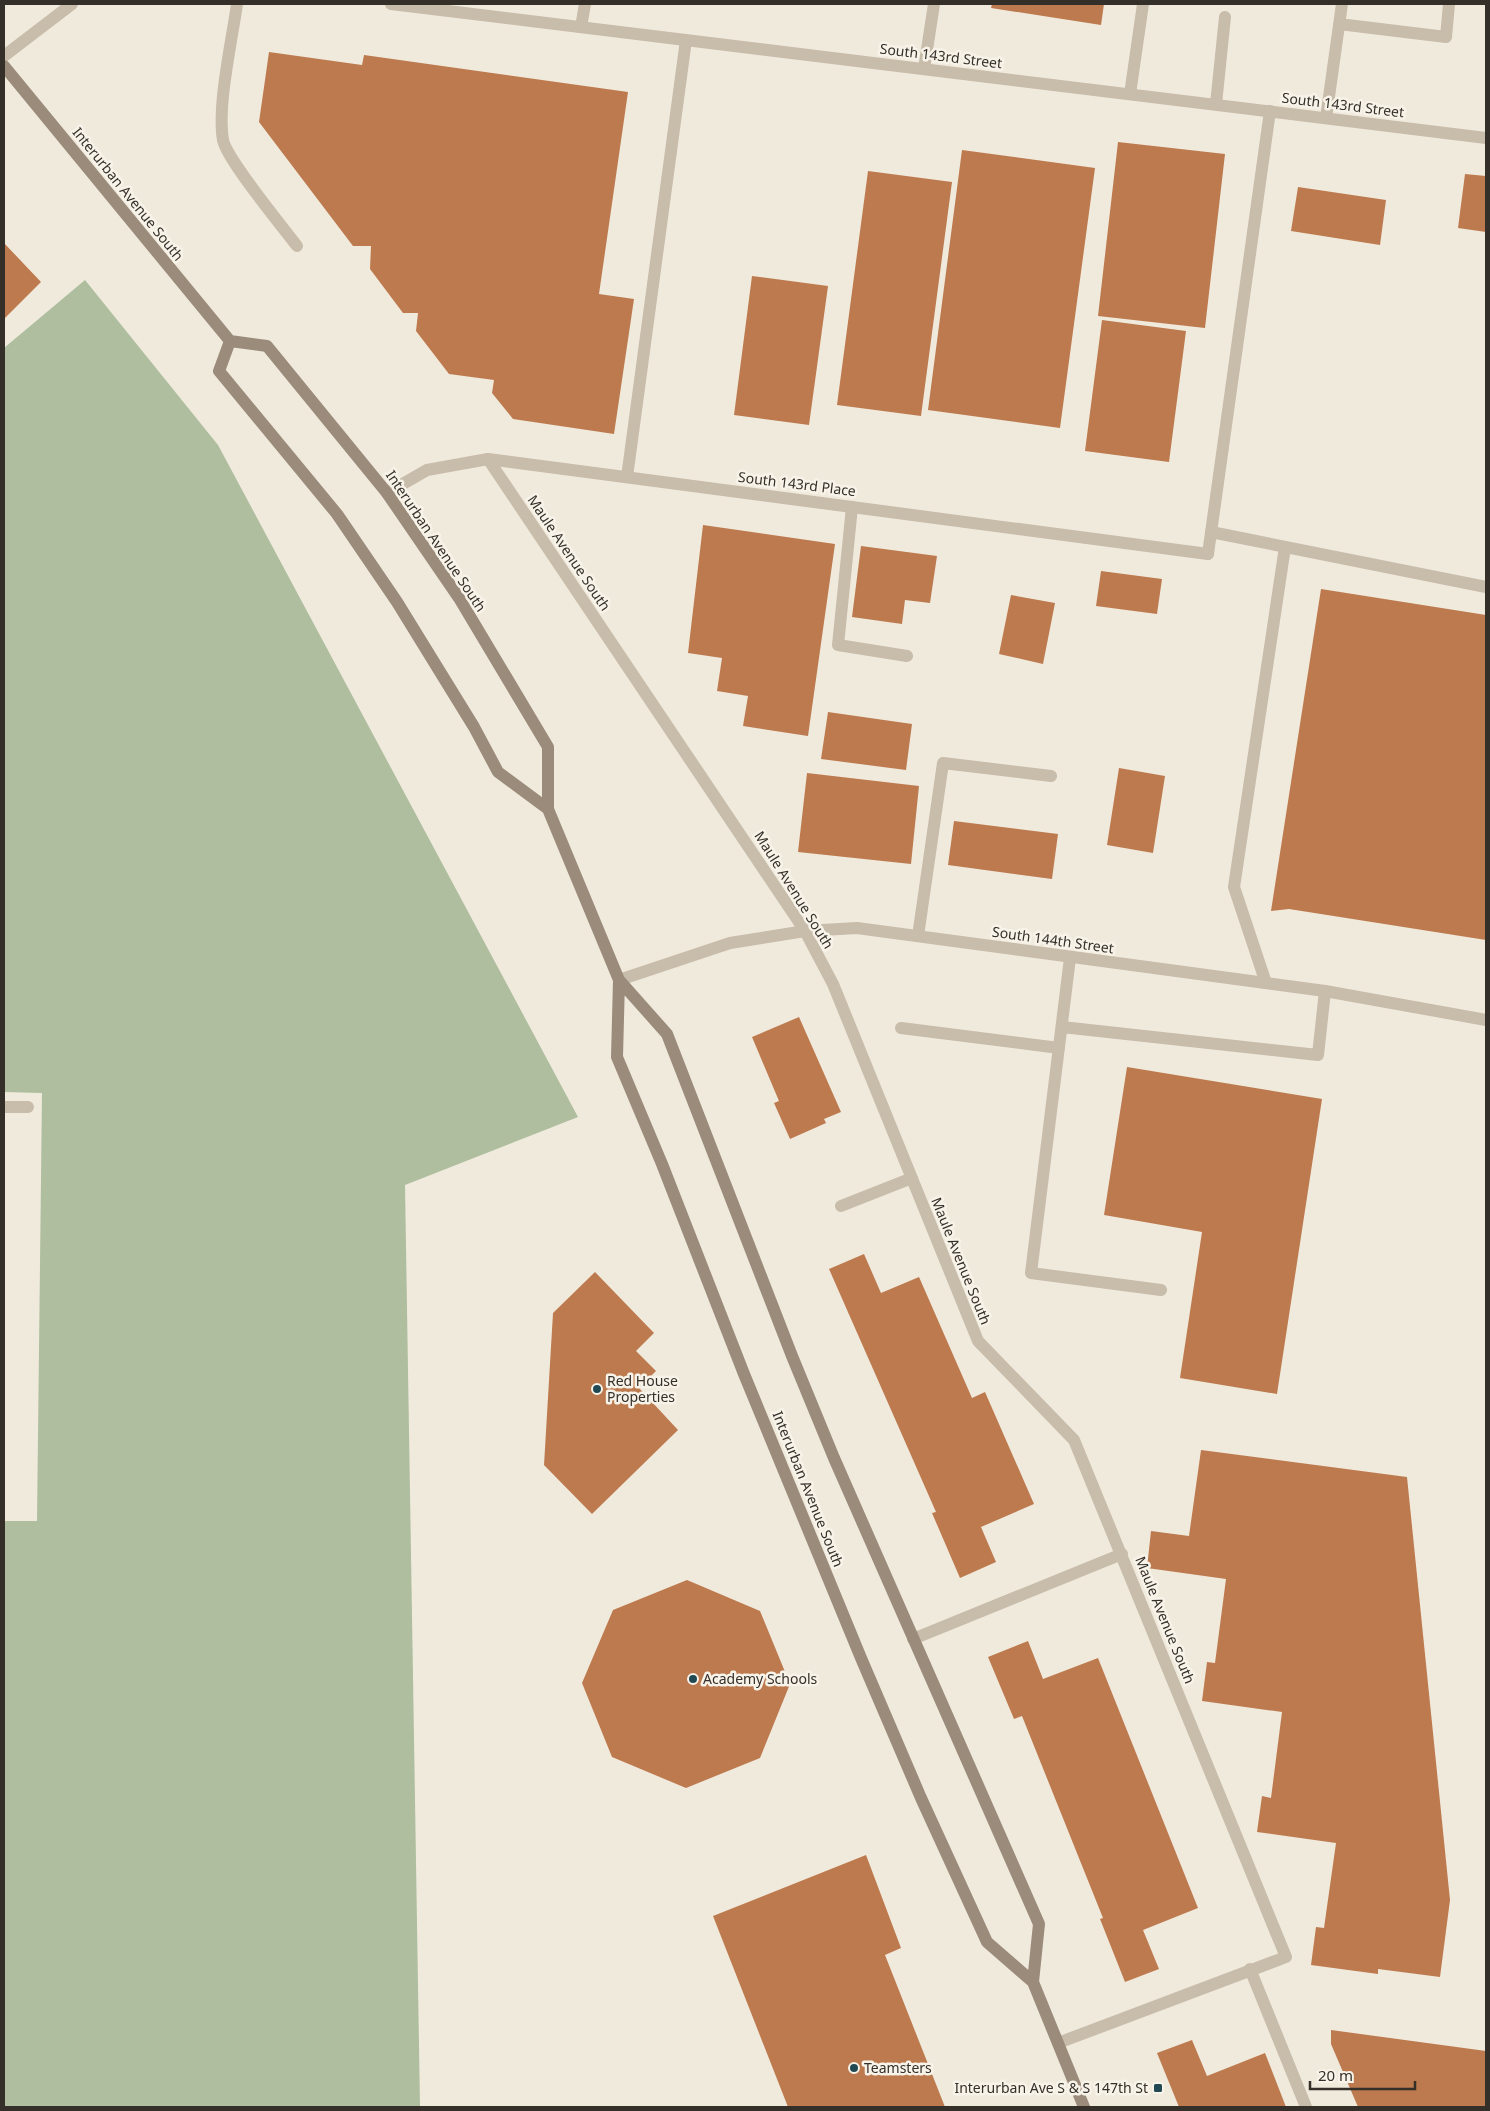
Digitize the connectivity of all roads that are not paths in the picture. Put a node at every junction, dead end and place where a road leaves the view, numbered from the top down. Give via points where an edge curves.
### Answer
1 (72, 4) edge
2 (237, 4) edge
3 (391, 4) edge
4 (585, 4) edge
5 (934, 4) edge
6 (1143, 4) edge
7 (1342, 4) edge
8 (1449, 4) edge
9 (1225, 16) dead end
10 (1339, 24) junction
11 (582, 27) junction
12 (686, 40) junction
13 (4, 56) edge
14 (4, 66) edge
15 (924, 69) junction
16 (1130, 94) junction
17 (1216, 104) junction
18 (1270, 111) junction
19 (1326, 118) junction
20 (1486, 138) edge
21 (297, 246) dead end
22 (230, 341) junction
23 (488, 459) junction
24 (627, 477) junction
25 (388, 493) junction
26 (852, 507) junction
27 (1212, 532) junction
28 (1285, 546) junction
29 (1486, 587) edge
30 (907, 656) dead end
31 (1051, 776) dead end
32 (548, 809) junction
33 (805, 930) junction
34 (918, 936) junction
35 (1070, 958) junction
36 (619, 980) junction
37 (1266, 983) junction
38 (1325, 992) junction
39 (1486, 1020) edge
40 (1062, 1027) junction
41 (902, 1028) dead end
42 (1059, 1048) junction
43 (4, 1107) edge
44 (28, 1107) dead end
45 (912, 1178) junction
46 (841, 1206) dead end
47 (1161, 1290) dead end
48 (1122, 1554) junction
49 (913, 1639) junction
50 (1250, 1969) junction
51 (1033, 1982) junction
52 (1058, 2043) junction
53 (1084, 2107) edge
54 (1306, 2107) edge

1 - 13 street
2 - 21 street via 224,96 223,141 236,164
3 - 11 street, South 143rd Street
4 - 11 street
5 - 15 street
6 - 16 street
7 - 10 street
8 - 10 street via 1446,37
9 - 17 street
10 - 19 street
11 - 12 street, South 143rd Street
12 - 15 street, South 143rd Street
12 - 24 street
14 - 22 main road, Interurban Avenue South
15 - 16 street, South 143rd Street
16 - 17 street, South 143rd Street
17 - 18 street, South 143rd Street
18 - 19 street, South 143rd Street
18 - 27 street
19 - 20 street, South 143rd Street
22 - 25 main road, Interurban Avenue South via 267,346
22 - 32 main road via 219,371 337,514 402,610 498,772
23 - 24 street, South 143rd Place
23 - 25 street, South 143rd Place via 427,470
23 - 33 street, Maule Avenue South
24 - 26 street, South 143rd Place
25 - 32 main road, Interurban Avenue South via 459,598 548,747
26 - 27 street, South 143rd Place via 1208,554
26 - 30 street via 838,645
27 - 28 street
28 - 29 street
28 - 37 street via 1234,886
31 - 34 street via 943,763
32 - 36 main road, Interurban Avenue South
33 - 34 street, South 144th Street via 857,928
33 - 36 street, South 144th Street via 730,943
33 - 45 street, Maule Avenue South via 834,984
34 - 35 street, South 144th Street
35 - 37 street, South 144th Street
35 - 40 street
36 - 49 main road, Interurban Avenue South via 666,1034 792,1356
36 - 51 main road, Interurban Avenue South via 617,1057 861,1658 986,1942
37 - 38 street, South 144th Street
38 - 39 street, South 144th Street
38 - 40 street via 1318,1055
40 - 42 street
41 - 42 street
42 - 47 street via 1031,1274
43 - 44 street
45 - 46 street
45 - 48 street, Maule Avenue South via 978,1341 1074,1440
48 - 49 street
48 - 50 street, Maule Avenue South via 1286,1957
49 - 51 main road, Interurban Avenue South via 1039,1924
50 - 52 street
50 - 54 street
51 - 52 main road, Interurban Avenue South
52 - 53 main road, Interurban Avenue South

